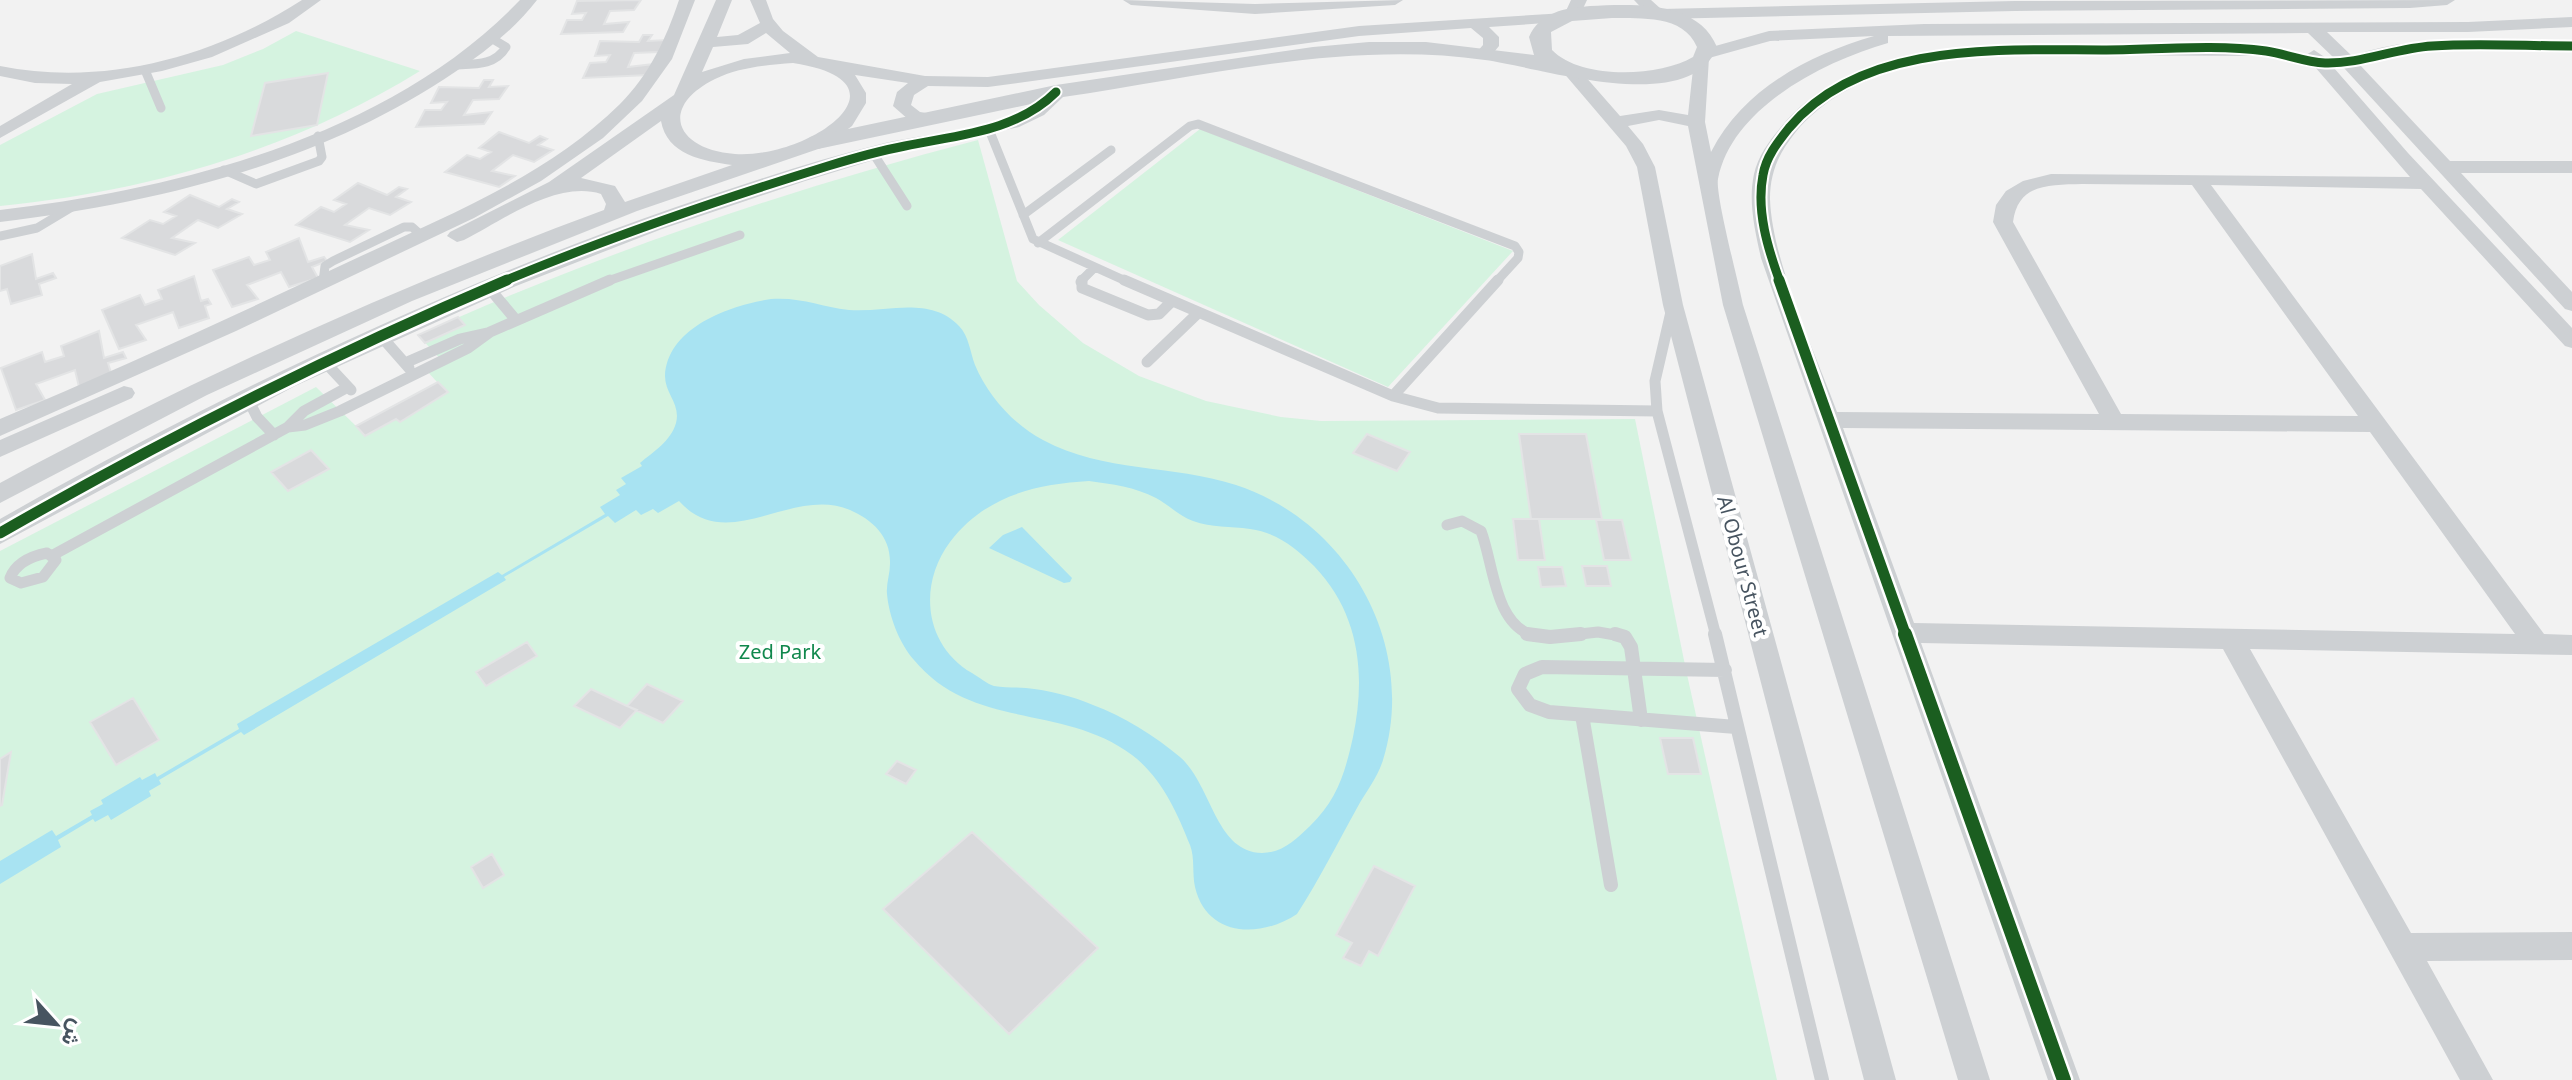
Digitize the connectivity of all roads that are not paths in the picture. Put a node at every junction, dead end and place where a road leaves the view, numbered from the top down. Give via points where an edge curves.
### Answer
1 (313, 0) edge
2 (529, 0) edge
3 (687, 0) edge
4 (724, 0) edge
5 (758, 0) edge
6 (1131, 0) edge
7 (1395, 0) edge
8 (2447, 0) edge
9 (2324, 2) edge
10 (2013, 3) edge
11 (1220, 4) edge
12 (1892, 4) edge
13 (2140, 4) junction
14 (1653, 9) edge
15 (1571, 10) edge
16 (1474, 22) junction
17 (2572, 22) edge
18 (768, 25) junction
19 (2287, 28) junction
20 (2313, 28) junction
21 (1924, 29) junction
22 (2162, 29) junction
23 (709, 42) junction
24 (2572, 46) edge
25 (1484, 53) junction
26 (1704, 57) junction
27 (2321, 63) junction
28 (2349, 63) junction
29 (824, 64) junction
30 (1565, 69) junction
31 (145, 70) junction
32 (2, 71) edge
33 (98, 77) junction
34 (925, 81) junction
35 (0, 91) edge
36 (1056, 92) junction
37 (681, 96) junction
38 (161, 108) dead end
39 (927, 118) junction
40 (1618, 122) junction
41 (1696, 122) junction
42 (988, 127) junction
43 (0, 133) edge
44 (818, 142) junction
45 (1111, 150) dead end
46 (873, 153) junction
47 (777, 156) junction
48 (2402, 157) junction
49 (2438, 161) junction
50 (2572, 167) edge
51 (1708, 180) junction
52 (2198, 181) junction
53 (556, 186) junction
54 (2429, 186) junction
55 (2464, 189) junction
56 (907, 206) dead end
57 (72, 207) junction
58 (613, 212) junction
59 (1023, 215) junction
60 (0, 216) edge
61 (740, 235) dead end
62 (0, 236) edge
63 (1038, 243) junction
64 (1094, 268) junction
65 (489, 288) junction
66 (1172, 301) junction
67 (2572, 304) edge
68 (1673, 305) junction
69 (1198, 313) junction
70 (516, 320) junction
71 (490, 332) junction
72 (380, 335) junction
73 (2572, 341) edge
74 (323, 360) junction
75 (1147, 362) dead end
76 (405, 363) junction
77 (414, 373) junction
78 (348, 387) junction
79 (204, 388) junction
80 (1393, 396) junction
81 (361, 400) junction
82 (249, 401) junction
83 (1657, 411) junction
84 (220, 415) junction
85 (1829, 420) junction
86 (2114, 422) junction
87 (2376, 424) junction
88 (288, 427) junction
89 (0, 428) edge
90 (274, 435) junction
91 (0, 449) edge
92 (0, 494) edge
93 (1447, 525) dead end
94 (0, 533) edge
95 (53, 555) junction
96 (5, 568) edge
97 (1905, 633) junction
98 (2231, 639) junction
99 (2537, 644) junction
100 (2572, 645) edge
101 (1634, 670) junction
102 (1725, 670) junction
103 (1582, 715) junction
104 (1641, 720) junction
105 (1736, 727) junction
106 (1611, 885) dead end
107 (2572, 946) edge
108 (2403, 947) junction
109 (1822, 1080) edge
110 (1880, 1080) edge
111 (1974, 1080) edge
112 (2064, 1080) edge
113 (2477, 1080) edge

1 - 31 street via 251,37
2 - 57 street via 454,65 318,136 224,170
3 - 89 street via 666,58 649,84 555,164 323,282
4 - 23 street
5 - 18 street
6 - 11 street
7 - 11 street via 1290,9
8 - 9 street
9 - 13 street
10 - 12 street
10 - 13 street
12 - 14 street
13 - 22 street
14 - 15 street
14 - 26 street via 1700,33
15 - 16 street
15 - 30 street via 1544,26 1538,39 1543,54
16 - 25 street via 1491,37
16 - 34 street via 1302,37 1020,79
17 - 20 street
18 - 23 street via 742,40
18 - 29 street via 794,50
19 - 20 street
19 - 22 street
19 - 27 street
20 - 28 street
21 - 22 street
21 - 26 street via 1769,36
21 - 51 street via 1822,62 1763,98 1729,135
23 - 37 street
24 - 28 street via 2432,46
25 - 30 street
25 - 36 street via 1369,48 1313,53
26 - 30 street via 1674,74 1599,77
26 - 41 street
27 - 28 street
27 - 48 street
27 - 85 street via 2265,51 2004,51 1936,56 1877,71 1827,93 1789,124 1766,162 1759,207 1771,258
28 - 49 street
29 - 34 street
29 - 37 street via 793,58 744,63 699,82
29 - 44 street via 855,83 858,95 849,120
30 - 40 street, Al Obour Street
31 - 33 street
31 - 38 lane
32 - 33 street via 48,78
32 - 35 street via 6,82
33 - 43 street
34 - 39 street via 906,92 902,106
36 - 39 street
36 - 42 street via 1028,115
37 - 47 street via 670,122 681,143 732,160
37 - 53 street
39 - 44 street
40 - 41 street via 1659,115
40 - 68 street, Al Obour Street via 1646,167
41 - 51 street
42 - 46 street
42 - 59 lane
44 - 47 street
45 - 59 lane
46 - 56 lane
46 - 65 street via 739,194
47 - 58 street
48 - 49 street
48 - 54 street
49 - 50 street
49 - 55 street
51 - 111 street via 1733,305
52 - 54 street
52 - 86 street via 2049,180 2023,188 2007,203 2003,222 2013,244
52 - 87 street
53 - 58 street via 599,185 614,196
53 - 91 street
54 - 55 street
54 - 73 street
55 - 67 street
57 - 60 street
57 - 62 lane via 37,228
58 - 79 street via 363,314
59 - 63 lane
61 - 70 lane via 629,272
63 - 64 lane
63 - 80 lane via 1198,124 1515,246 1518,258
64 - 66 lane
64 - 66 lane via 1080,282 1082,288 1148,315 1159,314
65 - 70 lane
65 - 72 street
66 - 69 lane
68 - 83 lane via 1655,381
68 - 110 street, Al Obour Street
69 - 75 lane
69 - 80 lane
70 - 71 lane
71 - 76 lane
71 - 77 lane
72 - 74 street
72 - 76 lane
74 - 78 lane
74 - 82 street
76 - 77 lane
77 - 81 lane
78 - 81 lane
78 - 88 lane via 304,411
79 - 84 street
79 - 92 street
80 - 83 lane via 1438,408
81 - 88 lane via 314,422
82 - 84 street
82 - 90 lane
83 - 102 lane
84 - 94 street
85 - 86 street
85 - 97 street
86 - 87 street
87 - 99 street
88 - 90 lane
90 - 95 lane
93 - 101 lane via 1462,521 1481,531 1517,629 1534,636 1620,634 1630,642
95 - 96 lane via 31,556
95 - 96 lane via 54,566 41,578 14,582
97 - 98 street
97 - 112 street
98 - 99 street
98 - 108 street
99 - 100 street
101 - 102 lane
101 - 103 lane via 1542,667 1520,681 1518,689 1539,710
101 - 104 lane
102 - 105 lane
103 - 104 lane
103 - 106 lane
104 - 105 lane
105 - 109 lane
107 - 108 street
108 - 113 street

